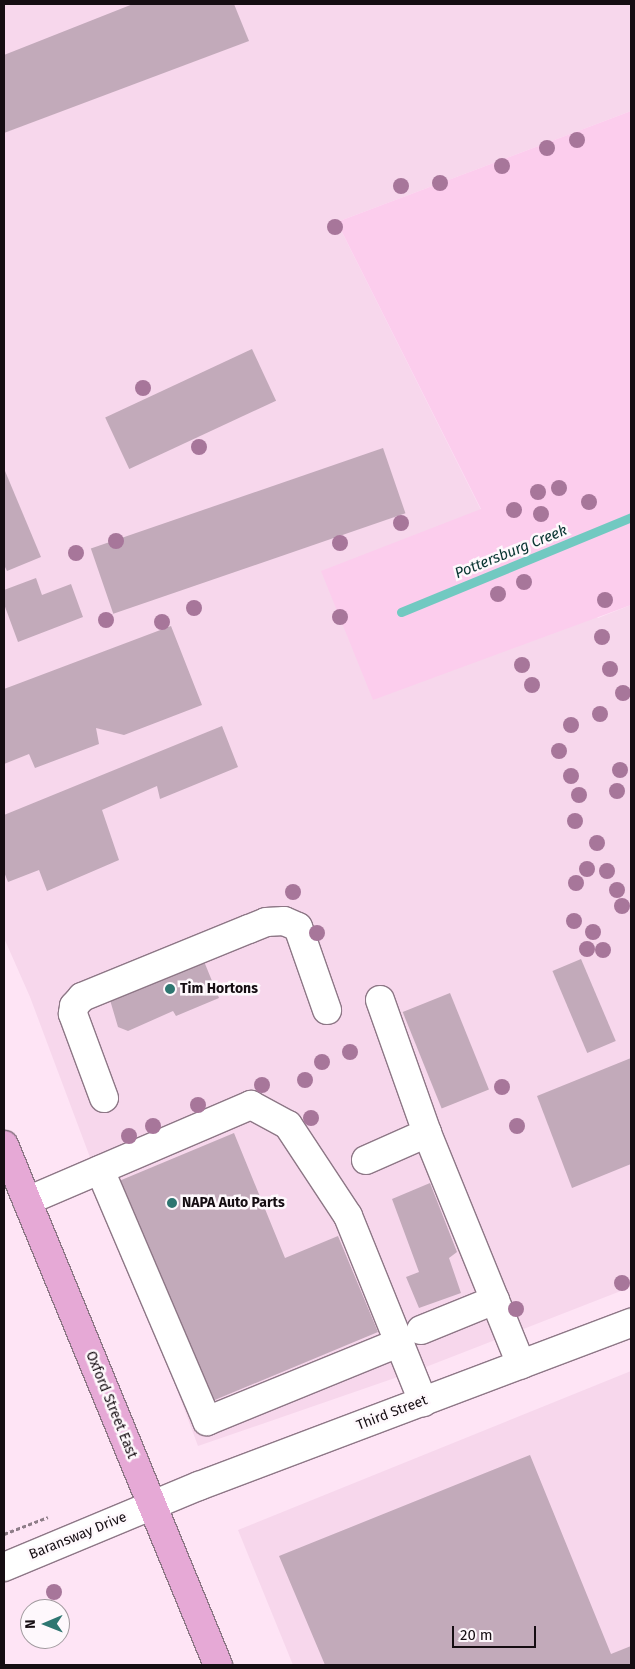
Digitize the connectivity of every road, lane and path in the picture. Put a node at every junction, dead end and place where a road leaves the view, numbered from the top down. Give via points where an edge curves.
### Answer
1 (380, 1000) dead end
2 (327, 1010) dead end
3 (104, 1098) dead end
4 (427, 1133) junction
5 (4, 1145) edge
6 (366, 1160) dead end
7 (100, 1170) junction
8 (27, 1201) junction
9 (494, 1300) junction
10 (631, 1323) edge
11 (411, 1336) junction
12 (521, 1364) junction
13 (423, 1402) junction
14 (153, 1506) junction
15 (4, 1567) edge
16 (218, 1665) edge

1 - 4 street
2 - 3 street via 298,927 284,921 266,922 82,997 74,1006 73,1014
4 - 6 street
4 - 9 street
5 - 8 main road, Oxford Street East
7 - 8 street
7 - 11 street via 251,1105 288,1125 348,1216
7 - 11 street via 207,1421
8 - 14 main road, Oxford Street East
9 - 11 street
9 - 12 street
10 - 12 street, Third Street
11 - 13 street
12 - 13 street, Third Street
13 - 14 street, Third Street
14 - 15 street, Baransway Drive
14 - 16 main road, Oxford Street East

